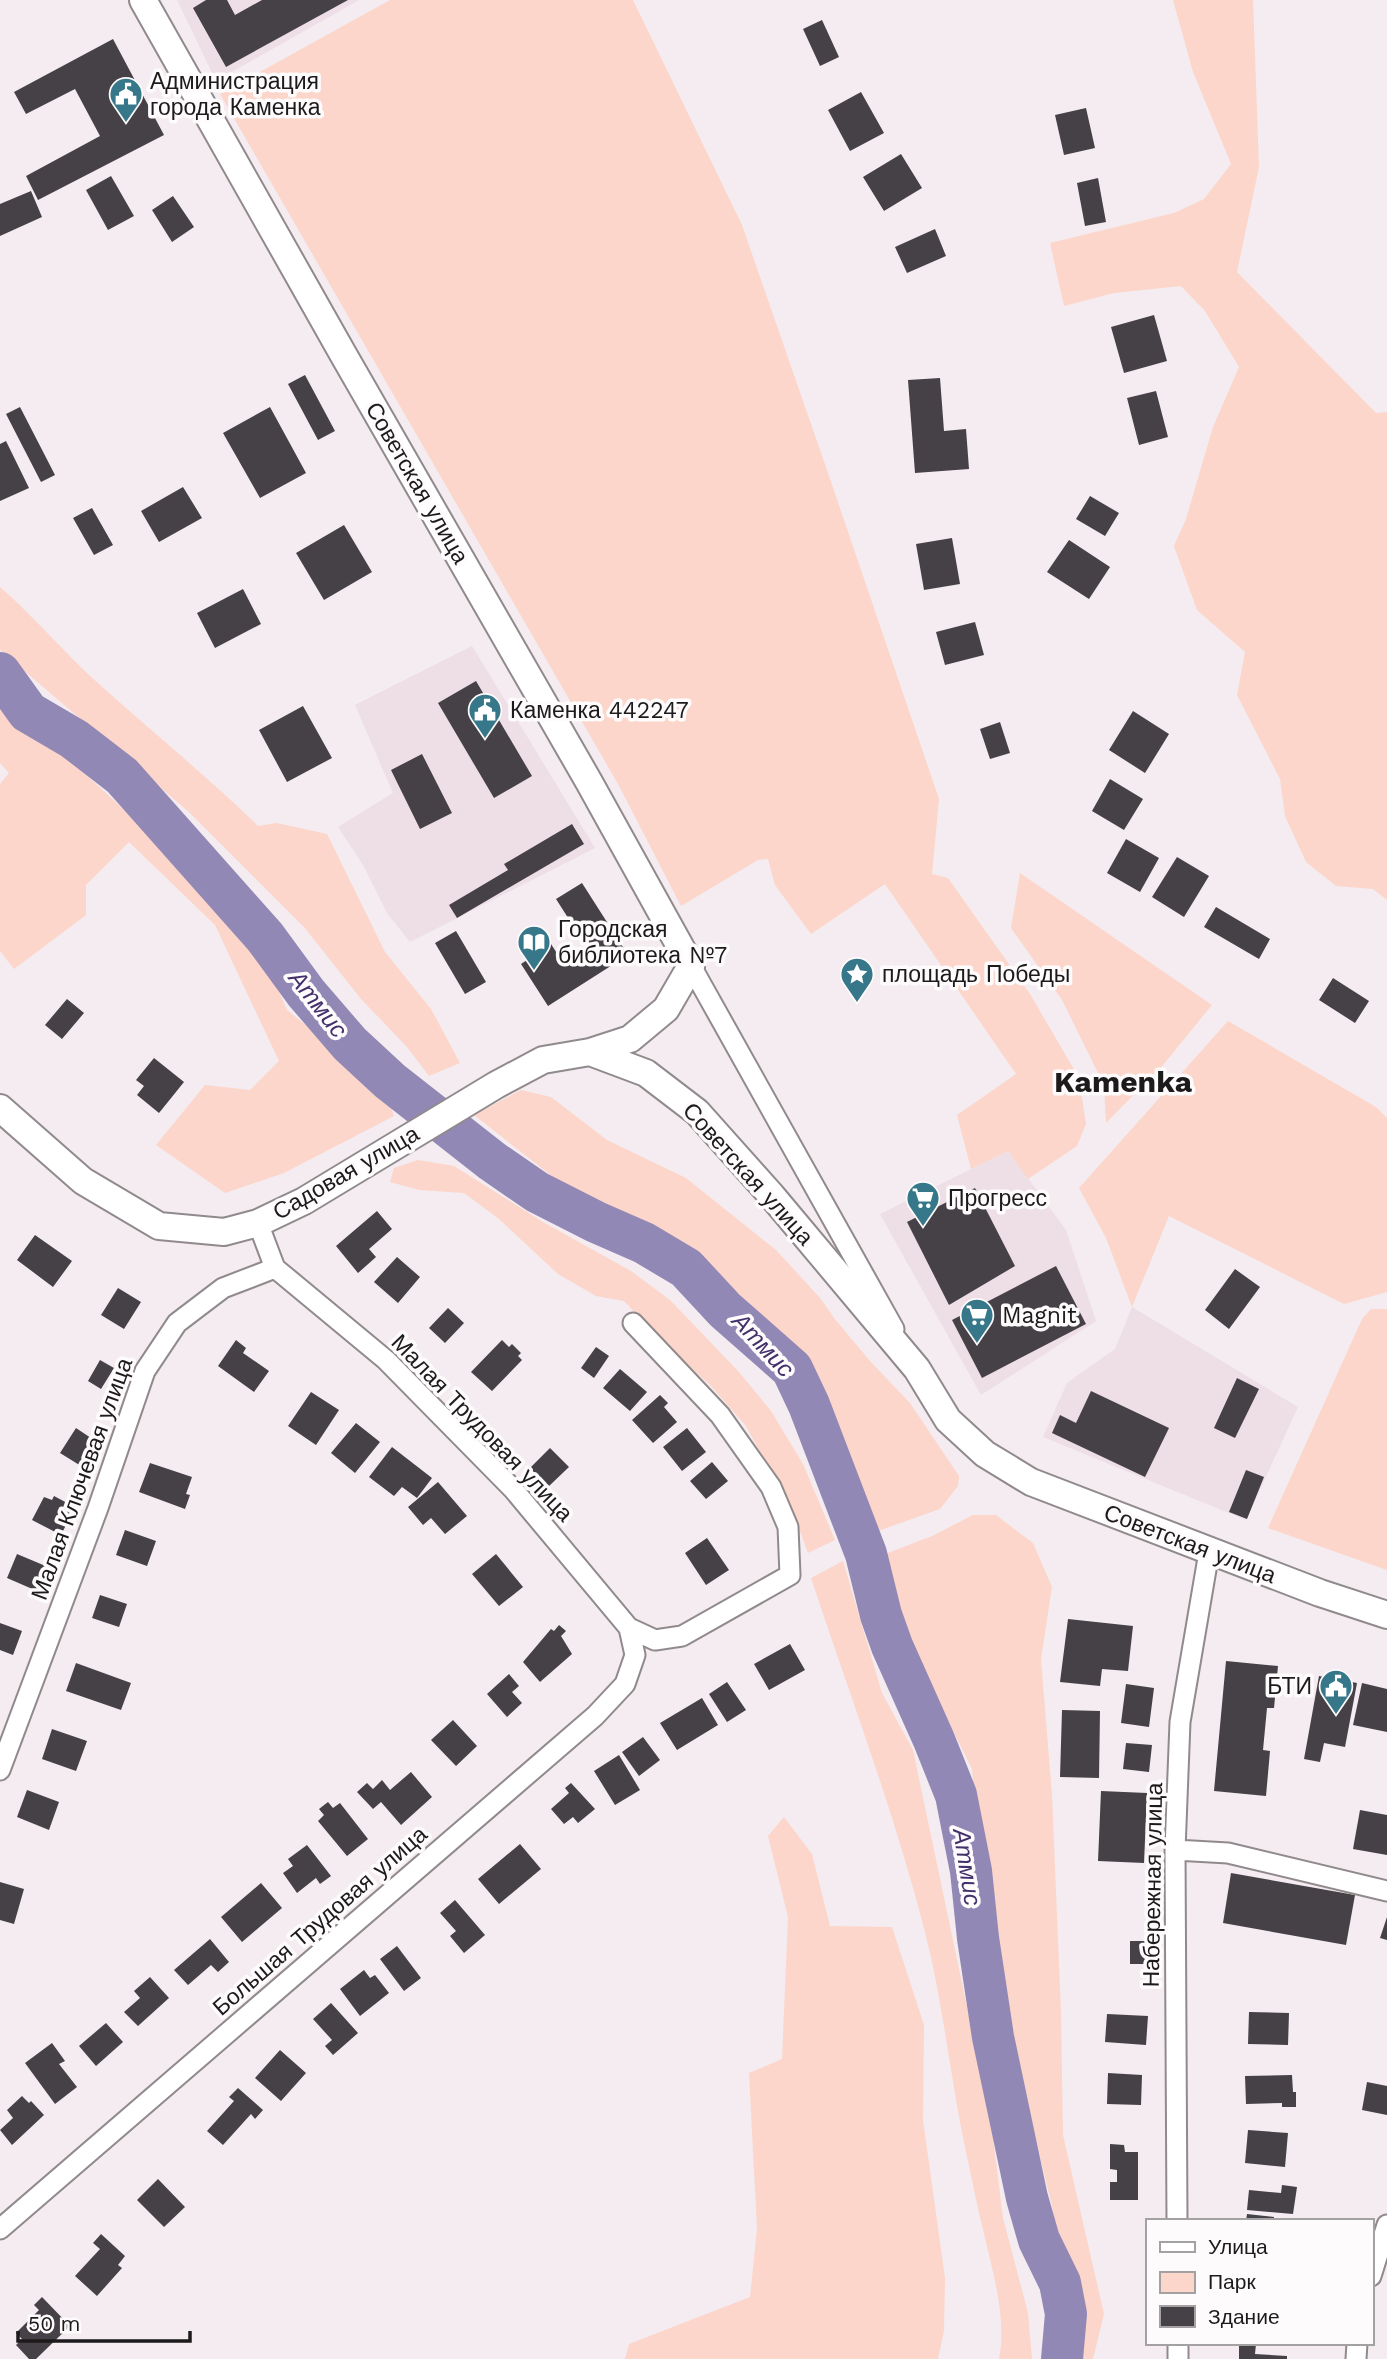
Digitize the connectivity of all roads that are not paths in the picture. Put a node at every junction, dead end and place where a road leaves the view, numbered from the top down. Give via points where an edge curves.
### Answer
1 (143, 0) edge
2 (691, 967) junction
3 (590, 1052) junction
4 (0, 1108) edge
5 (258, 1223) junction
6 (275, 1268) junction
7 (633, 1323) dead end
8 (917, 1369) junction
9 (1209, 1552) junction
10 (1387, 1615) edge
11 (629, 1628) junction
12 (0, 1770) edge
13 (1175, 1850) junction
14 (1387, 1891) edge
15 (1177, 2219) edge
16 (1387, 2225) edge
17 (0, 2229) edge
18 (1373, 2270) edge

1 - 2 main road, Советская улица
2 - 3 main road via 667,1009 630,1039
2 - 8 street, Советская улица
3 - 5 main road, Садовая улица via 543,1060 304,1201
3 - 8 main road, Советская улица via 646,1073 697,1112
4 - 5 main road, Садовая улица via 83,1181 159,1226 225,1232
5 - 6 street
6 - 11 street, Малая Трудовая улица via 386,1360 513,1489
6 - 12 street, Малая Ключевая улица via 223,1288 177,1322 145,1371
7 - 11 street via 720,1415 771,1487 788,1527 790,1575 682,1636 655,1640
8 - 9 main road, Советская улица via 948,1420 985,1454 1031,1482
9 - 10 main road, Советская улица
9 - 13 street, Набережная улица via 1180,1722
11 - 17 street, Большая Трудовая улица via 635,1655 625,1684 595,1716
13 - 14 street via 1228,1853
13 - 15 street, Набережная улица
16 - 18 street

